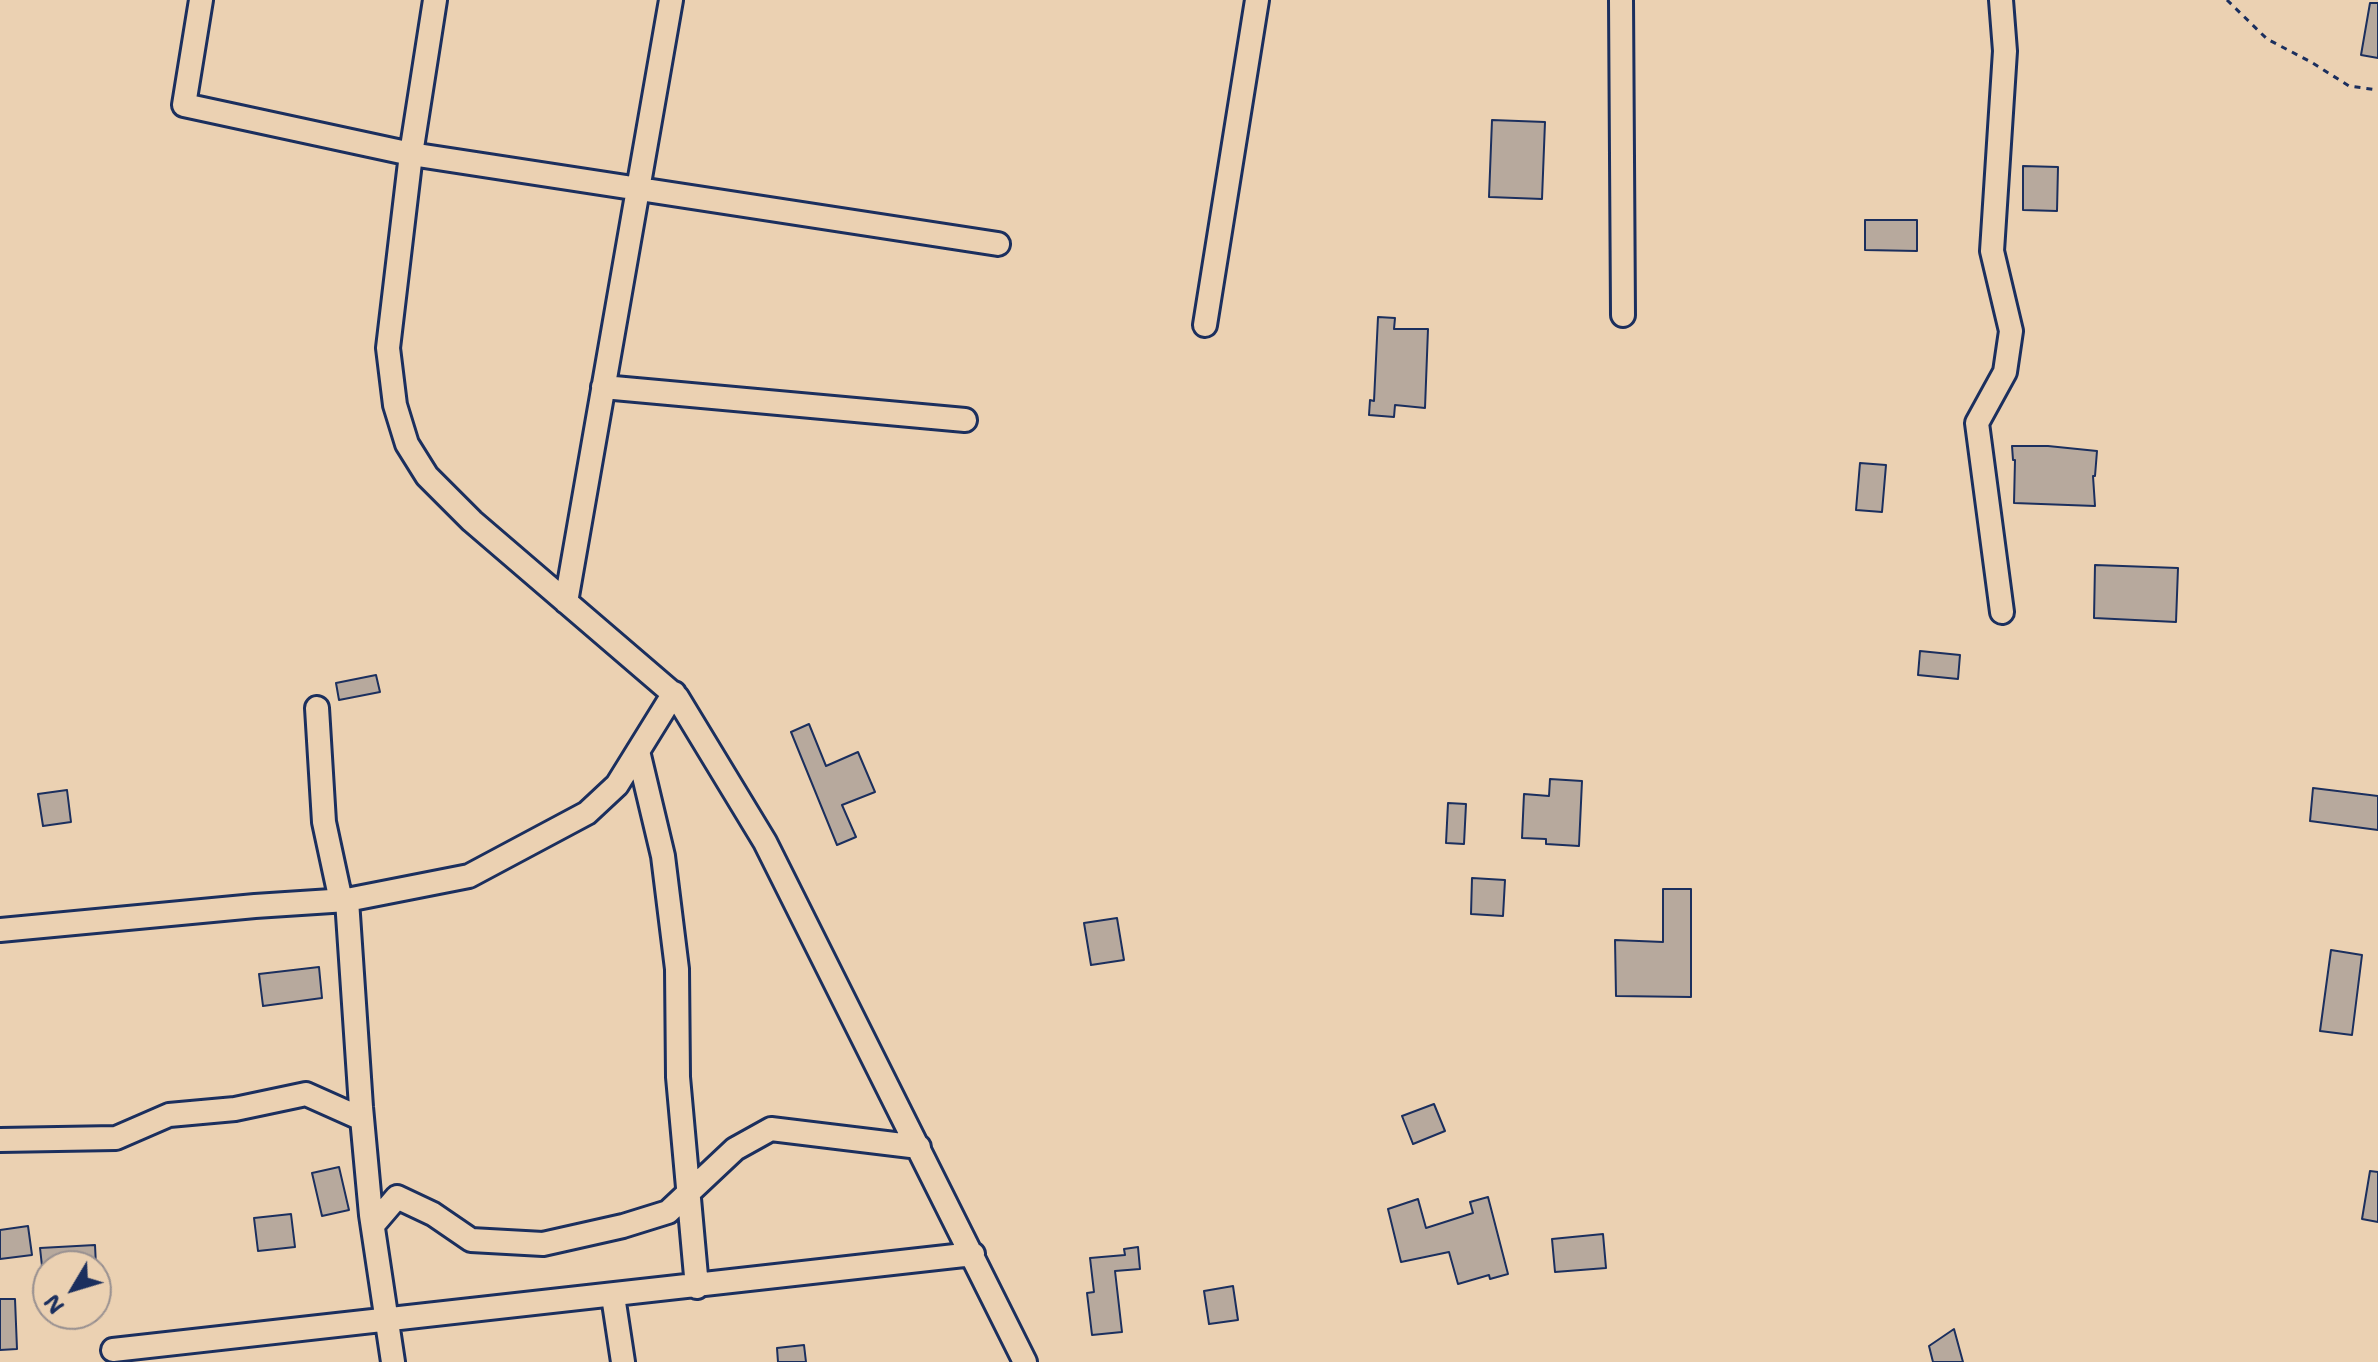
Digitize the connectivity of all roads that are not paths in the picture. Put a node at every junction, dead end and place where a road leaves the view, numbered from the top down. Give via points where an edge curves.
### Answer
1 (201, 0) edge
2 (435, 0) edge
3 (671, 0) edge
4 (1257, 0) edge
5 (1621, 0) edge
6 (2001, 0) edge
7 (411, 154) junction
8 (637, 188) junction
9 (998, 244) dead end
10 (1623, 315) dead end
11 (1205, 325) dead end
12 (603, 387) junction
13 (965, 420) dead end
14 (566, 602) junction
15 (2002, 612) dead end
16 (674, 693) junction
17 (317, 708) dead end
18 (638, 751) junction
19 (344, 901) junction
20 (0, 930) edge
21 (362, 1119) junction
22 (0, 1140) edge
23 (919, 1147) junction
24 (689, 1191) junction
25 (373, 1225) junction
26 (973, 1254) junction
27 (697, 1287) junction
28 (613, 1296) junction
29 (387, 1319) junction
30 (113, 1350) dead end
31 (393, 1362) edge
32 (623, 1362) edge
33 (1025, 1362) edge

1 - 7 street via 184,105
2 - 7 street
3 - 8 street
4 - 11 street
5 - 10 street
6 - 15 street via 2005,51 1992,251 2011,331 2005,372 1977,423
7 - 8 street
7 - 14 street via 388,348 395,405 407,444 427,476 472,521
8 - 9 street
8 - 12 street
12 - 13 street
12 - 14 street
14 - 16 street
16 - 18 street
16 - 23 street via 765,842
17 - 19 street via 324,822
18 - 19 street via 617,785 587,813 469,876
18 - 24 street via 663,856 677,969 678,1077
19 - 20 street
19 - 21 street
21 - 22 street via 306,1094 235,1109 169,1115 116,1138
21 - 25 street
23 - 24 street via 771,1129 735,1149
23 - 26 street
24 - 25 street via 668,1212 543,1244 471,1240 397,1197
24 - 27 street
25 - 29 street
26 - 27 street
26 - 33 street
27 - 28 street
28 - 29 street
28 - 32 street
29 - 30 street
29 - 31 street

